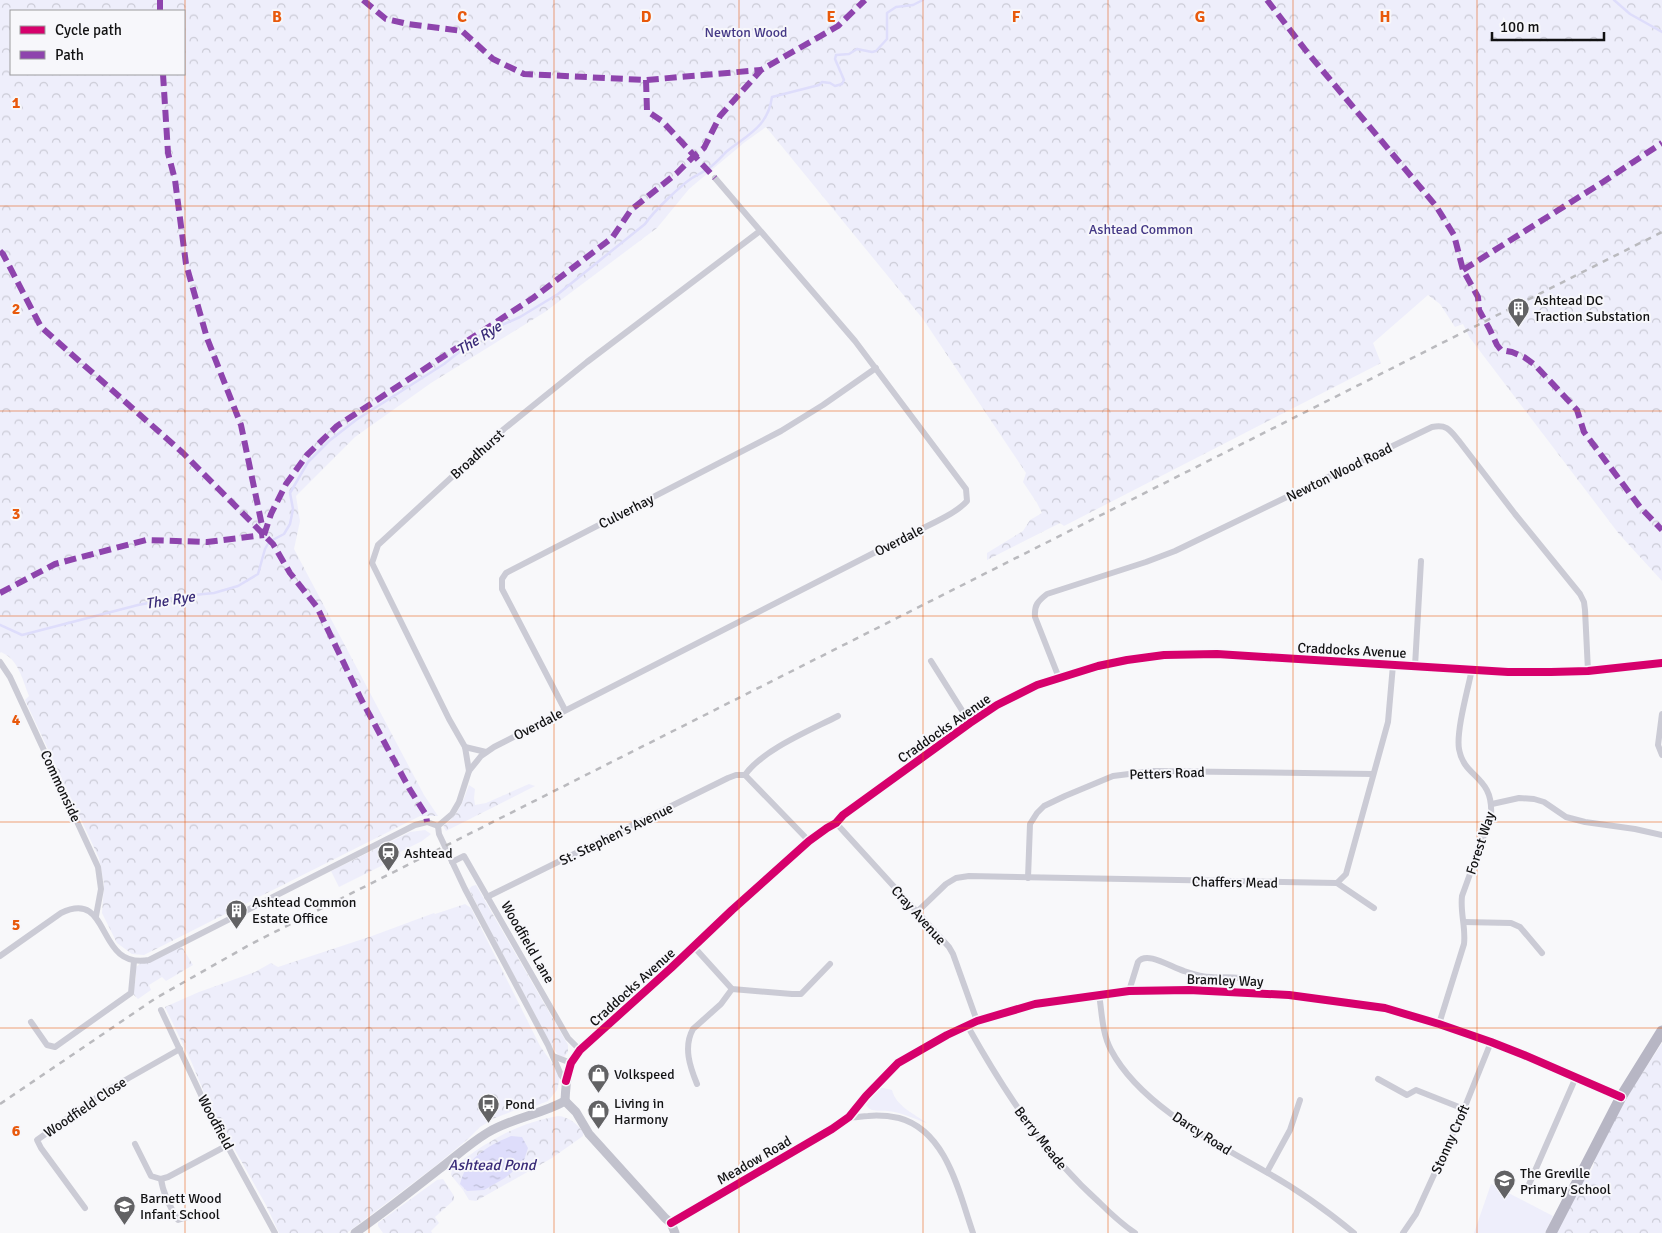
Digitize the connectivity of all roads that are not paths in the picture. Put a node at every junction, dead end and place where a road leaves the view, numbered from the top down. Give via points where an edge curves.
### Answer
1 (716, 178) dead end
2 (760, 231) junction
3 (876, 368) junction
4 (1420, 561) dead end
5 (931, 661) dead end
6 (0, 662) edge
7 (1662, 663) edge
8 (1393, 664) junction
9 (1414, 666) junction
10 (1472, 669) junction
11 (1588, 671) junction
12 (1059, 678) junction
13 (565, 710) junction
14 (1662, 714) edge
15 (838, 716) dead end
16 (970, 723) junction
17 (465, 747) junction
18 (486, 752) junction
19 (1662, 755) edge
20 (469, 771) junction
21 (1373, 774) junction
22 (746, 775) junction
23 (1492, 804) junction
24 (836, 823) junction
25 (438, 826) junction
26 (1662, 835) edge
27 (809, 841) junction
28 (452, 862) junction
29 (1028, 878) junction
30 (1337, 883) junction
31 (487, 897) junction
32 (1374, 908) dead end
33 (916, 912) junction
34 (96, 916) junction
35 (1464, 922) junction
36 (694, 947) junction
37 (1542, 953) dead end
38 (0, 956) edge
39 (134, 960) junction
40 (830, 964) dead end
41 (732, 989) junction
42 (1129, 992) junction
43 (1252, 993) junction
44 (1099, 994) junction
45 (162, 1010) dead end
46 (977, 1021) junction
47 (31, 1022) dead end
48 (1440, 1024) junction
49 (968, 1026) junction
50 (1662, 1031) edge
51 (1491, 1042) junction
52 (180, 1049) junction
53 (580, 1050) junction
54 (553, 1056) junction
55 (571, 1063) junction
56 (1576, 1077) junction
57 (1378, 1079) dead end
58 (566, 1081) junction
59 (698, 1084) dead end
60 (1621, 1097) junction
61 (1300, 1100) dead end
62 (565, 1101) junction
63 (1464, 1109) junction
64 (849, 1117) junction
65 (135, 1144) dead end
66 (228, 1145) junction
67 (1267, 1172) junction
68 (161, 1179) junction
69 (1527, 1188) dead end
70 (85, 1208) dead end
71 (201, 1212) dead end
72 (671, 1223) junction
73 (275, 1233) edge
74 (355, 1233) edge
75 (675, 1233) edge
76 (974, 1233) edge
77 (1135, 1233) edge
78 (1354, 1233) edge
79 (1403, 1233) edge
80 (1551, 1233) edge

1 - 2 street, Overdale
2 - 3 street, Overdale
2 - 17 street, Broadhurst via 504,429 378,545 372,563
3 - 13 street, Culverhay via 781,431 506,573 502,588
3 - 13 street, Overdale via 966,489 966,501 962,506
4 - 9 street
5 - 16 street
6 - 34 street, Commonside via 10,677 98,867 101,888
7 - 11 street, Craddocks Avenue
8 - 9 street, Craddocks Avenue
8 - 12 street, Craddocks Avenue via 1187,654 1127,660
8 - 21 street via 1388,722
9 - 10 street, Craddocks Avenue
10 - 11 street, Craddocks Avenue
10 - 23 street, Forest Way via 1459,748 1463,763 1488,789
11 - 12 street, Newton Wood Road via 1585,610 1580,594 1450,429 1441,426 1432,427 1174,551 1043,597 1034,607 1035,617
12 - 16 street, Craddocks Avenue via 1025,690
13 - 18 street, Overdale
14 - 19 street via 1658,745
15 - 22 street via 767,754 751,766
16 - 24 street, Craddocks Avenue
17 - 18 street
17 - 20 street, Broadhurst
18 - 20 street, Overdale
20 - 25 street, Broadhurst via 459,802 452,814
21 - 29 street, Petters Road via 1153,770 1113,776 1037,812 1030,824
21 - 30 street via 1346,874
22 - 27 street
22 - 31 street, St. Stephen's Avenue via 728,778
23 - 26 street via 1519,798 1534,799 1585,822
23 - 35 street, Forest Way via 1491,816 1462,896 1460,910
24 - 27 street, Craddocks Avenue
24 - 33 street, Cray Avenue
25 - 28 street, Woodfield Lane
25 - 39 street via 428,822 415,825 155,957
27 - 36 street, Craddocks Avenue
28 - 31 street, Woodfield Lane via 464,856
28 - 54 street, Woodfield Lane
29 - 30 street, Chaffers Mead
29 - 33 street, Chaffers Mead via 956,878
30 - 32 street
31 - 53 street, Woodfield Lane via 568,1038
33 - 46 street, Cray Avenue via 953,954
34 - 38 street via 86,910 68,909
34 - 39 street via 110,944 120,954
35 - 37 street via 1511,923 1520,927
35 - 48 street, Forest Way via 1464,944
36 - 41 street
36 - 53 street, Craddocks Avenue
39 - 47 street via 131,993 55,1048 47,1045
40 - 41 street via 801,994
41 - 59 street via 691,1034 690,1068
42 - 43 street, Bramley Way
42 - 43 street, Bramley Way via 1138,962 1145,957 1210,977 1251,980
42 - 44 street, Bramley Way
43 - 48 street, Bramley Way via 1385,1008
44 - 46 street, Bramley Way via 1036,1004
44 - 67 street, Darcy Road via 1106,1040 1119,1064 1135,1082 1195,1131
45 - 52 street, Woodfield
46 - 49 street, Bramley Way
48 - 51 street, Bramley Way
49 - 64 street, Bramley Way via 898,1064
49 - 77 street, Berry Meade via 989,1065 1040,1140 1076,1182
50 - 60 highway
51 - 56 street, Bramley Way
51 - 63 street, Stonny Croft
52 - 66 street, Woodfield
52 - 70 street, Woodfield Close via 106,1091 38,1140
53 - 55 street, Craddocks Avenue
54 - 55 street
54 - 58 street, Woodfield Lane
55 - 58 street, Craddocks Avenue
56 - 60 street, Bramley Way
56 - 69 street
57 - 63 street via 1407,1095 1416,1090
58 - 62 street
60 - 80 highway
61 - 67 street via 1290,1130
62 - 72 street via 589,1134
62 - 74 street via 487,1132
63 - 79 street, Stonny Croft via 1416,1214
64 - 72 street, Meadow Road
64 - 76 street via 900,1118 928,1136 952,1169
65 - 68 street via 151,1176
66 - 68 street
66 - 73 street, Woodfield
67 - 78 street, Darcy Road
68 - 71 street via 165,1196 178,1220
72 - 75 street

